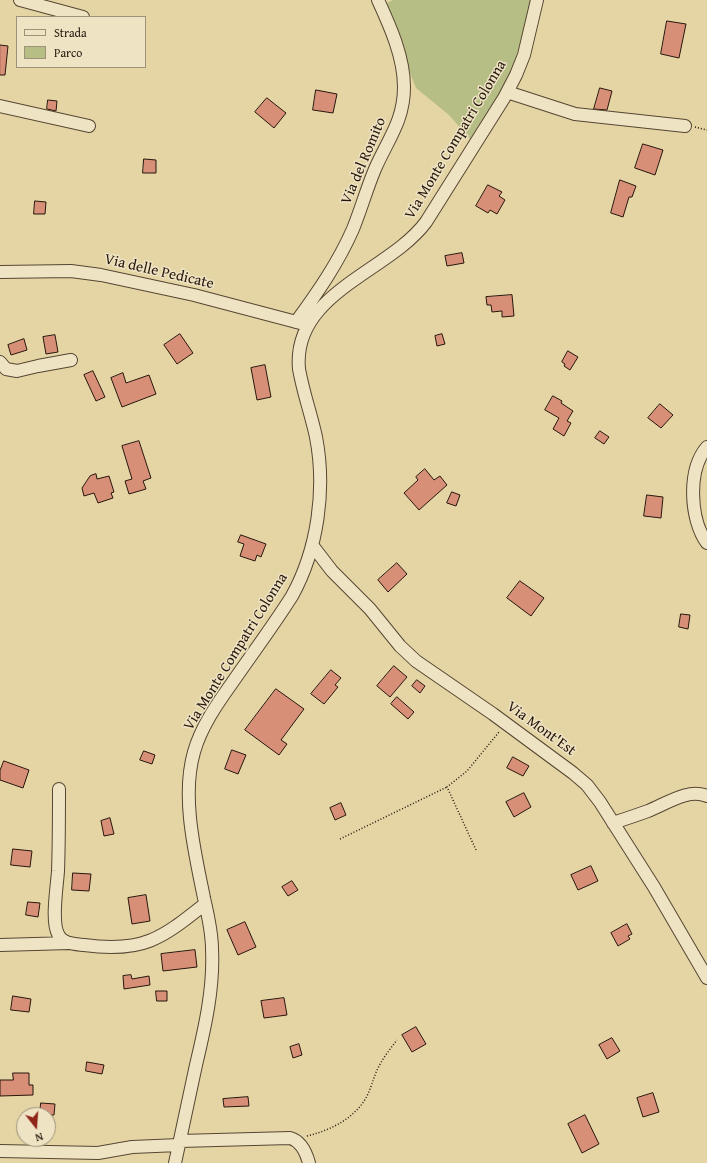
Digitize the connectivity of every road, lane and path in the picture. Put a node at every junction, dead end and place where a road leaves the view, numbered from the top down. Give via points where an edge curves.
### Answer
1 (20, 0) edge
2 (378, 0) edge
3 (537, 0) edge
4 (79, 16) edge
5 (507, 92) junction
6 (0, 106) edge
7 (89, 126) dead end
8 (685, 126) dead end
9 (0, 272) edge
10 (296, 322) junction
11 (309, 326) junction
12 (71, 360) dead end
13 (0, 362) edge
14 (707, 447) edge
15 (707, 544) edge
16 (312, 545) junction
17 (506, 724) junction
18 (448, 787) junction
19 (60, 789) dead end
20 (707, 796) edge
21 (613, 822) junction
22 (340, 839) dead end
23 (476, 850) dead end
24 (205, 904) junction
25 (69, 943) junction
26 (0, 945) edge
27 (707, 978) edge
28 (397, 1040) dead end
29 (294, 1139) junction
30 (180, 1143) junction
31 (0, 1151) edge
32 (175, 1163) edge
33 (309, 1163) edge

1 - 4 street
2 - 10 street, Via del Romito via 402,69 404,85 401,116 373,174 348,240 326,280
3 - 5 street, Via Monte Compatri Colonna via 524,55
5 - 8 street via 575,114
5 - 11 street, Via Monte Compatri Colonna via 419,231 405,245 333,296 317,312
6 - 7 street
9 - 10 street, Via delle Pedicate via 71,271 101,275 194,295
10 - 11 street, Via delle Pedicate
11 - 16 street, Via Monte Compatri Colonna via 299,359 320,463
12 - 13 street via 16,371 6,369
14 - 15 street via 697,463 693,487 696,517
16 - 17 street, Via Mont'Est via 332,571 370,609 411,657
16 - 24 street, Via Monte Compatri Colonna via 292,596 214,709 193,754 190,819
17 - 18 path via 467,771
17 - 21 street, Via Mont'Est via 582,780
18 - 22 path
18 - 23 path
19 - 25 street via 55,913 57,933
20 - 21 street via 687,795
21 - 27 street, Via Mont'Est
24 - 25 street via 166,932 142,944 106,947
24 - 30 street, Via Monte Compatri Colonna via 212,943 210,990 204,1033
25 - 26 street
28 - 29 path via 377,1069 366,1099 354,1113 323,1132
29 - 30 street via 282,1137
29 - 33 street via 302,1146
30 - 31 street via 98,1153
30 - 32 street, Via Monte Compatri Colonna

